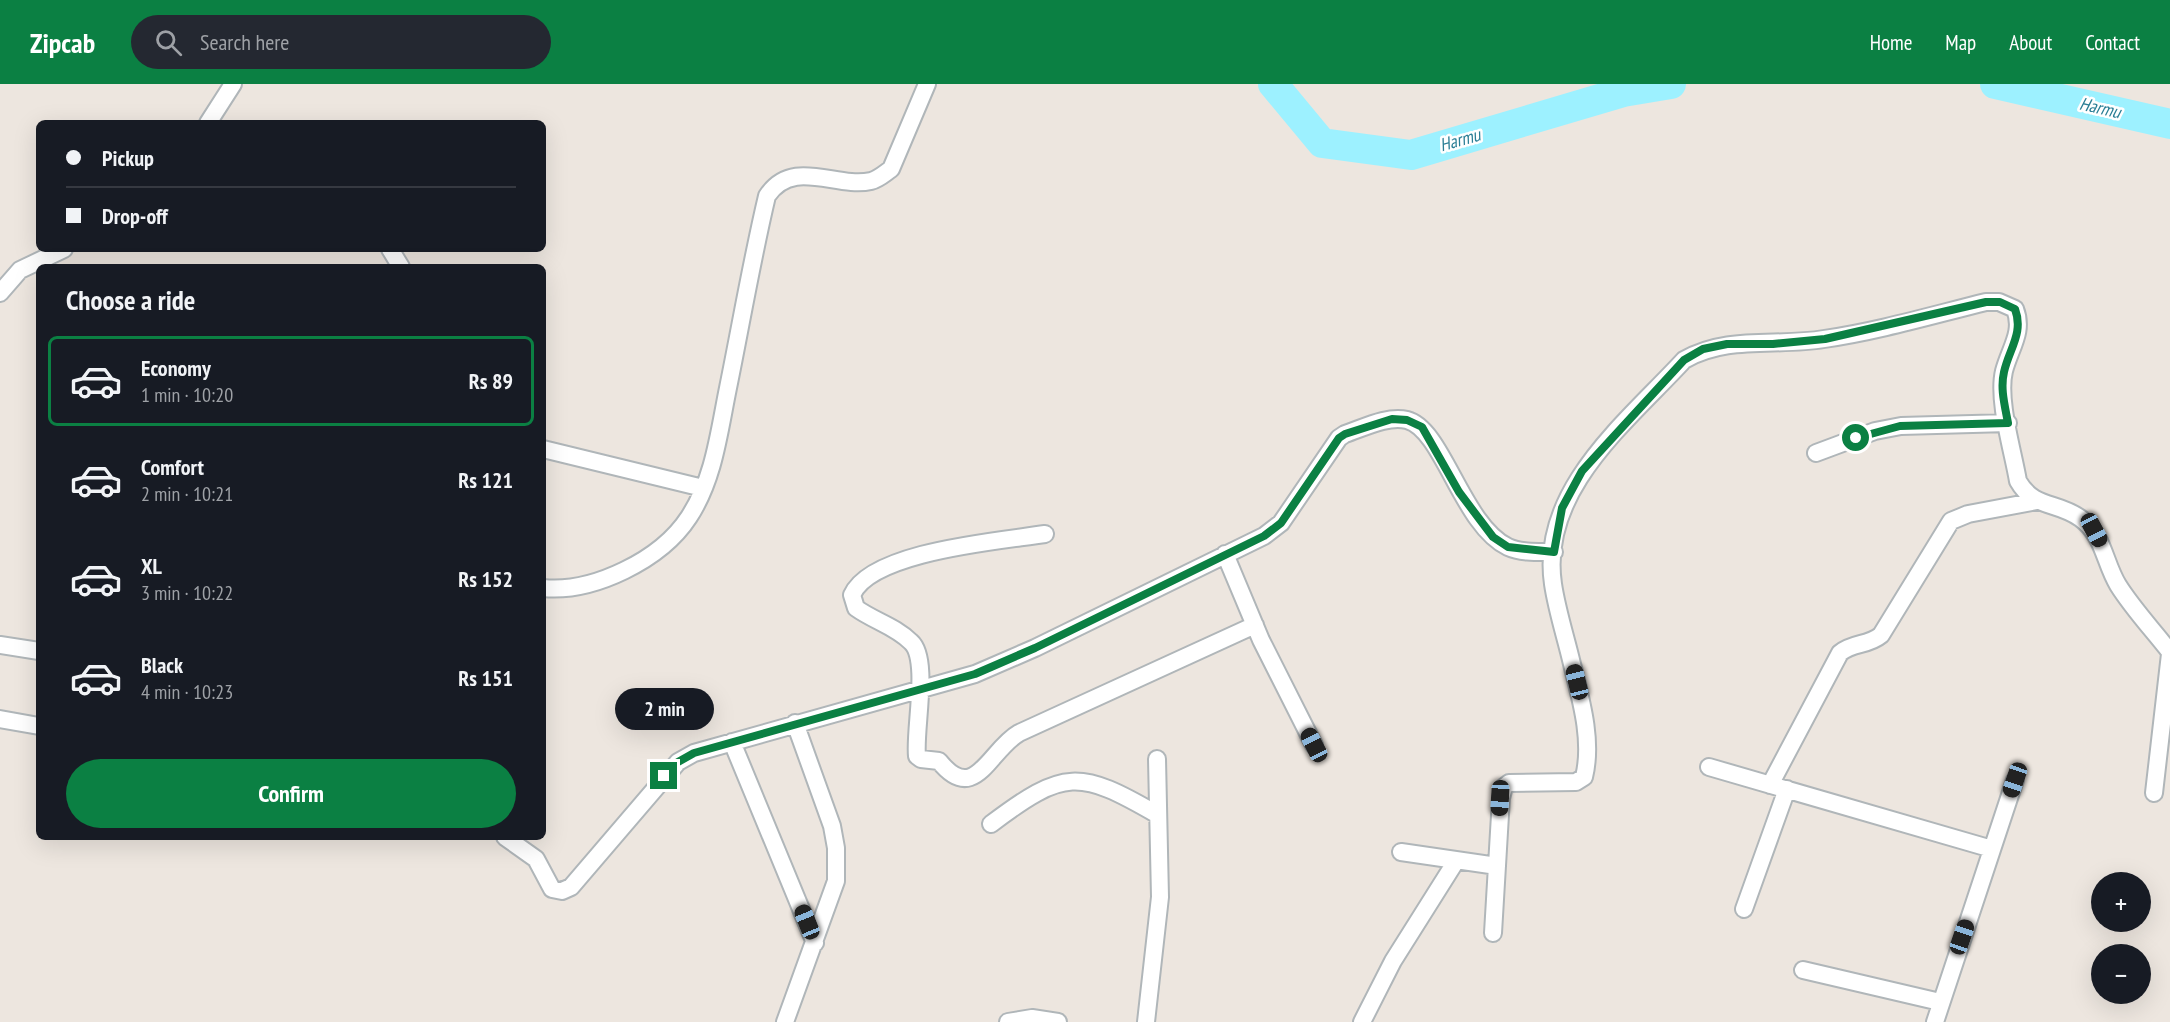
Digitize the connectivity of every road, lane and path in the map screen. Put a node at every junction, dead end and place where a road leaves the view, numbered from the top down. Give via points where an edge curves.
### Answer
1 (233, 84) edge
2 (927, 84) edge
3 (210, 120) edge
4 (58, 252) edge
5 (0, 293) edge
6 (2008, 423) junction
7 (546, 450) edge
8 (1816, 453) dead end
9 (703, 488) junction
10 (2037, 501) junction
11 (1045, 534) dead end
12 (1554, 552) junction
13 (1225, 554) junction
14 (546, 588) edge
15 (1255, 625) junction
16 (0, 645) edge
17 (36, 651) edge
18 (2170, 653) edge
19 (919, 690) junction
20 (0, 718) edge
21 (795, 723) junction
22 (36, 725) edge
23 (732, 742) junction
24 (1314, 745) dead end
25 (1157, 759) dead end
26 (1709, 767) dead end
27 (2015, 780) dead end
28 (1770, 785) junction
29 (1787, 789) junction
30 (2154, 793) dead end
31 (1158, 815) junction
32 (991, 824) dead end
33 (508, 840) edge
34 (1992, 849) junction
35 (1401, 852) dead end
36 (1456, 861) junction
37 (1497, 866) junction
38 (1744, 909) dead end
39 (1493, 933) dead end
40 (815, 943) junction
41 (1803, 970) dead end
42 (1940, 1002) junction
43 (785, 1022) edge
44 (1008, 1022) edge
45 (1058, 1022) edge
46 (1146, 1022) edge
47 (1362, 1022) edge
48 (1935, 1022) edge

1 - 3 street
2 - 9 street via 896,159 884,174 869,181 791,177 778,183 767,196 712,470
4 - 5 street via 20,270
6 - 8 street via 1900,426
6 - 10 street via 2018,481 2026,494
6 - 12 street via 2002,387 2020,330 2015,309 2000,302 1825,339 1727,344 1703,349 1684,360 1582,471 1562,508
7 - 9 street
9 - 14 street via 689,517 669,541 625,569 591,584
10 - 18 street via 2060,507 2094,530 2125,596
10 - 28 street via 1951,521 1881,635 1840,652
11 - 19 street via 924,554 888,564 857,586 851,598 856,608 889,625 915,646
12 - 13 street via 1516,549 1493,537 1459,492 1422,427 1392,419 1339,438 1281,523 1264,536
12 - 37 street via 1553,583 1582,703 1587,765 1584,777 1576,782 1509,783 1504,788 1500,798
13 - 15 street
13 - 19 street via 1035,648 975,674
15 - 19 street via 1018,734 983,769 967,778 952,776 939,761 917,756
15 - 24 street
16 - 17 street
18 - 30 street
19 - 21 street
20 - 22 street
21 - 23 street
21 - 40 street via 832,826 836,848 836,881
23 - 33 street via 678,762 591,865 571,887 562,891 549,887 536,859
23 - 40 street
25 - 31 street
26 - 28 street
27 - 34 street
28 - 29 street
29 - 34 street
29 - 38 street
31 - 32 street via 1130,798 1088,782 1068,780 1045,786
31 - 46 street via 1160,897
34 - 42 street
35 - 36 street
36 - 37 street
36 - 47 street via 1393,961
37 - 39 street
40 - 43 street
41 - 42 street
42 - 48 street
44 - 45 street via 1032,1018

